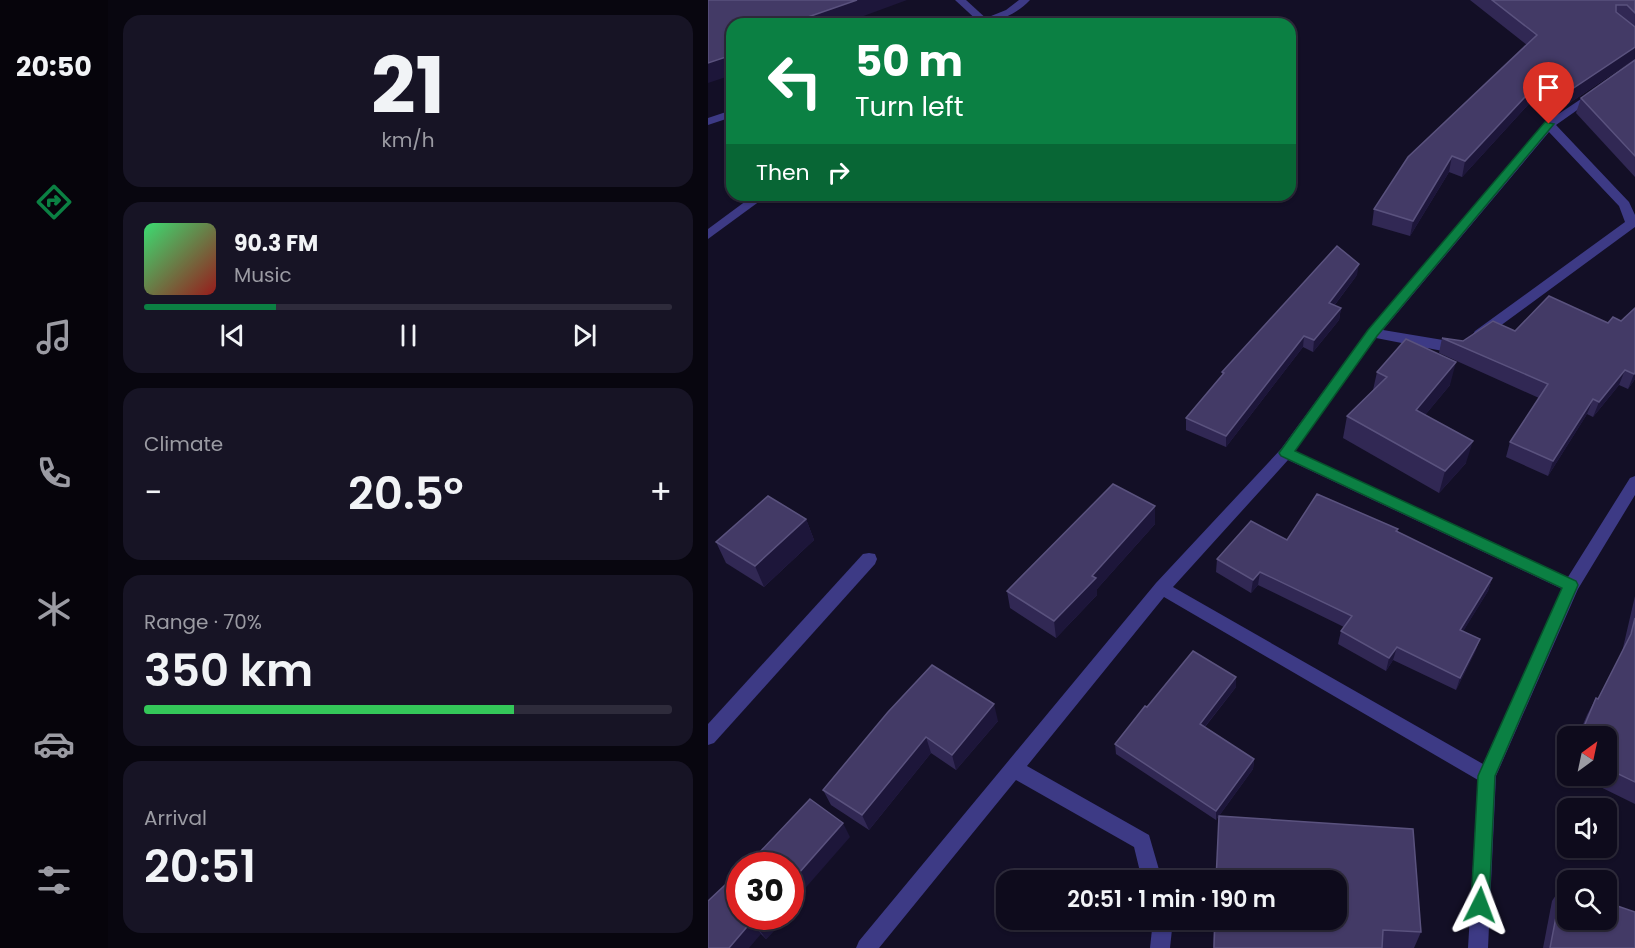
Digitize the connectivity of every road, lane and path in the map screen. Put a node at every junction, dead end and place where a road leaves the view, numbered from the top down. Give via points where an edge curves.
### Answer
1 (960, 0) edge
2 (1025, 0) edge
3 (980, 18) edge
4 (996, 18) edge
5 (1606, 84) edge
6 (726, 115) edge
7 (708, 122) edge
8 (1549, 124) junction
9 (754, 201) edge
10 (708, 235) edge
11 (1373, 333) junction
12 (1286, 453) junction
13 (1635, 482) edge
14 (869, 559) dead end
15 (1571, 585) junction
16 (1162, 588) junction
17 (708, 737) edge
18 (1014, 769) junction
19 (1487, 776) junction
20 (1149, 870) edge
21 (1162, 930) edge
22 (866, 948) edge
23 (1160, 948) edge
24 (1478, 948) edge

1 - 3 street
2 - 4 street
5 - 8 street
6 - 7 street
8 - 11 street
8 - 11 street via 1626,205 1632,223 1458,350
9 - 10 street
11 - 12 street
12 - 15 street
12 - 16 street
13 - 15 street
14 - 17 street
15 - 19 street
16 - 18 street
16 - 19 street
18 - 20 street via 1142,841
18 - 22 street
19 - 24 street
21 - 23 street

